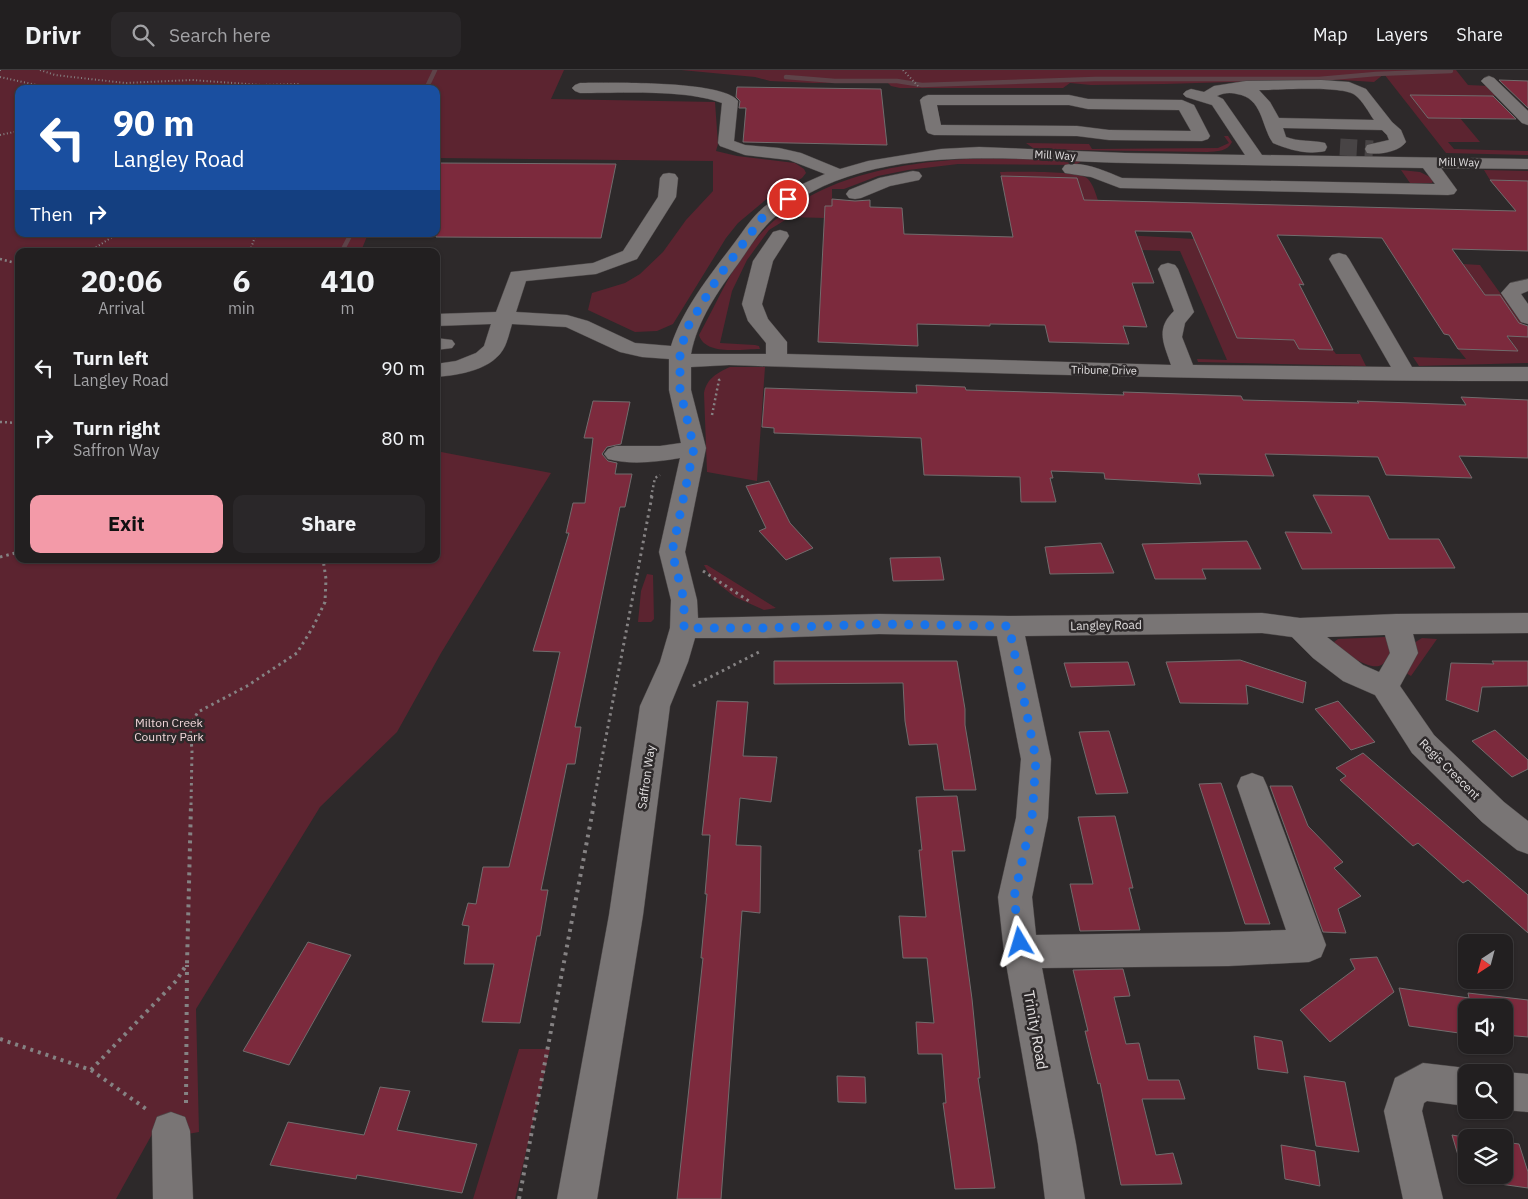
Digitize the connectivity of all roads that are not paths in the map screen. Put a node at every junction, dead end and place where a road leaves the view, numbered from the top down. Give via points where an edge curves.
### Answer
1 (1489, 81) dead end
2 (580, 88) dead end
3 (1231, 88) junction
4 (1207, 97) junction
5 (1092, 118) junction
6 (1193, 119) dead end
7 (1528, 120) edge
8 (1386, 125) junction
9 (1275, 129) junction
10 (1339, 144) tunnel mouth
11 (1371, 145) tunnel mouth
12 (1257, 160) junction
13 (1428, 162) junction
14 (1528, 164) edge
15 (1096, 166) junction
16 (981, 169) dead end
17 (931, 173) dead end
18 (838, 175) junction
19 (668, 178) dead end
20 (855, 194) dead end
21 (780, 236) dead end
22 (1339, 259) dead end
23 (1168, 269) dead end
24 (1528, 286) edge
25 (1528, 318) edge
26 (503, 319) junction
27 (440, 320) edge
28 (680, 357) junction
29 (776, 362) junction
30 (440, 370) edge
31 (1184, 371) junction
32 (1405, 374) junction
33 (1528, 374) edge
34 (694, 448) junction
35 (616, 454) dead end
36 (1528, 623) edge
37 (1396, 624) junction
38 (1009, 626) junction
39 (684, 628) junction
40 (1300, 628) junction
41 (1385, 687) junction
42 (1252, 786) dead end
43 (1528, 840) edge
44 (1021, 952) junction
45 (1458, 1086) edge
46 (1513, 1092) edge
47 (1528, 1094) edge
48 (171, 1131) road end
49 (173, 1199) edge
50 (577, 1199) edge
51 (1065, 1199) edge
52 (1423, 1199) edge

1 - 7 street
2 - 18 street via 649,88 723,97 730,101 726,143 736,149 800,158
3 - 4 street
3 - 8 street via 1285,85 1349,87 1361,92
3 - 9 street via 1250,92 1259,99
4 - 5 street via 1185,94 1099,95 1090,99
4 - 12 street via 1218,102 1227,112
5 - 5 street via 1069,100 928,100 934,130
5 - 6 street
8 - 9 street
8 - 11 street via 1395,133 1398,142 1394,145
9 - 10 street via 1279,140 1295,146
12 - 13 street, Mill Way
12 - 15 street, Mill Way
13 - 14 street, Mill Way
13 - 15 street via 1448,190 1120,183
15 - 16 street
15 - 18 street, Mill Way via 979,152 941,154 868,166
17 - 20 street via 886,182
18 - 28 street, Mill Way via 806,188 762,218 717,279 687,328
19 - 26 street via 667,197 630,255 596,268 518,276
21 - 29 street via 763,261 752,304 758,321 777,342
22 - 32 street
23 - 31 street via 1184,312 1175,321 1172,337
24 - 25 street via 1517,287 1511,293
26 - 27 street, Tribune Drive
26 - 28 street, Tribune Drive via 569,322 622,346
26 - 30 street via 490,354 470,364
28 - 29 street, Tribune Drive
28 - 34 street, Saffron Way via 680,390
29 - 31 street, Tribune Drive
31 - 32 street, Tribune Drive
32 - 33 street, Tribune Drive
34 - 35 street via 660,454
34 - 39 street, Saffron Way via 672,552 684,600
36 - 37 street, Langley Road
37 - 40 street, Langley Road
37 - 41 street via 1404,653
38 - 39 street, Langley Road via 879,624
38 - 40 street, Langley Road via 1262,623
38 - 44 street, Trinity Road via 1036,759 1032,818 1014,897
39 - 50 street, Saffron Way via 656,706 626,915
40 - 41 street via 1354,673
41 - 43 street, Regis Crescent via 1423,744 1493,812
42 - 44 street via 1309,945
44 - 51 street, Trinity Road
45 - 52 street via 1424,1082 1408,1091 1403,1111
46 - 47 street
48 - 49 street

